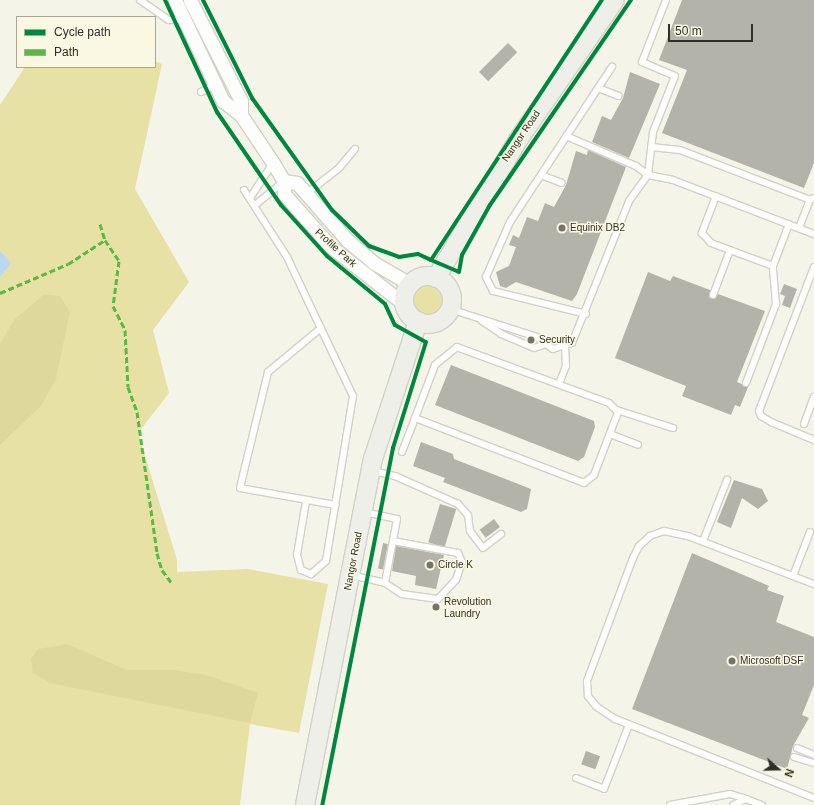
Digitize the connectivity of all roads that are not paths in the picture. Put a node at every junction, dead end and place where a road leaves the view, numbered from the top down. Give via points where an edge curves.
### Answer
1 (140, 0) edge
2 (175, 0) edge
3 (190, 0) edge
4 (615, 0) edge
5 (666, 0) edge
6 (183, 20) junction
7 (612, 67) dead end
8 (215, 85) junction
9 (598, 88) junction
10 (201, 92) dead end
11 (619, 96) dead end
12 (241, 115) junction
13 (566, 136) junction
14 (651, 147) junction
15 (355, 149) dead end
16 (273, 163) junction
17 (541, 174) junction
18 (648, 175) junction
19 (284, 181) junction
20 (562, 183) dead end
21 (244, 190) dead end
22 (306, 194) junction
23 (716, 196) junction
24 (250, 198) junction
25 (812, 199) edge
26 (254, 205) junction
27 (789, 224) junction
28 (800, 228) junction
29 (814, 234) edge
30 (730, 250) junction
31 (773, 266) junction
32 (814, 267) edge
33 (436, 278) junction
34 (410, 284) junction
35 (713, 295) dead end
36 (404, 304) junction
37 (450, 309) junction
38 (586, 314) junction
39 (479, 319) junction
40 (418, 322) junction
41 (321, 328) junction
42 (543, 345) junction
43 (565, 346) junction
44 (746, 383) dead end
45 (559, 384) junction
46 (814, 397) edge
47 (617, 410) junction
48 (415, 418) junction
49 (804, 424) dead end
50 (673, 428) dead end
51 (610, 434) junction
52 (814, 440) edge
53 (638, 445) dead end
54 (402, 452) dead end
55 (371, 470) junction
56 (727, 480) dead end
57 (306, 502) junction
58 (335, 505) junction
59 (362, 511) junction
60 (810, 532) dead end
61 (500, 534) dead end
62 (393, 541) junction
63 (703, 541) junction
64 (350, 574) junction
65 (792, 576) junction
66 (385, 583) junction
67 (814, 584) edge
68 (629, 725) junction
69 (797, 748) dead end
70 (814, 755) edge
71 (794, 756) dead end
72 (814, 763) edge
73 (576, 778) dead end
74 (814, 798) edge
75 (746, 799) junction
76 (305, 805) edge
77 (670, 805) edge
78 (733, 805) edge
79 (762, 805) edge
80 (809, 805) edge

1 - 6 lane via 169,20
2 - 6 street, Profile Park
3 - 12 street, Profile Park via 241,101
4 - 33 main road, Nangor Road via 514,146
5 - 14 lane via 642,62 675,76
6 - 8 street, Profile Park
7 - 9 lane
8 - 10 lane
8 - 12 street, Profile Park via 223,102
9 - 11 lane
9 - 13 lane
12 - 16 street, Profile Park
13 - 17 lane
13 - 18 lane via 636,166
14 - 18 lane
14 - 25 lane via 680,150
15 - 22 lane via 339,168
16 - 19 street, Profile Park
16 - 24 lane
17 - 20 lane
17 - 38 lane via 510,222 486,277 488,285 505,295
18 - 23 lane
18 - 38 lane via 629,202
19 - 22 street, Profile Park via 297,183
19 - 26 lane
19 - 36 street, Profile Park via 284,194 330,246
21 - 24 lane
22 - 34 street, Profile Park via 358,250
23 - 27 lane
23 - 30 lane via 702,233 711,243
24 - 26 lane
25 - 28 lane
26 - 41 lane via 274,234
27 - 28 lane
27 - 31 lane
28 - 29 lane
30 - 31 lane
30 - 35 lane
31 - 44 lane via 776,304
32 - 52 lane via 759,411 771,422
33 - 34 main road via 422,277
33 - 37 main road via 451,294
34 - 36 main road
36 - 40 main road
37 - 39 lane
37 - 40 main road via 440,320
38 - 43 lane via 572,344
39 - 42 lane via 537,337
39 - 42 lane via 501,334 534,348
40 - 55 main road, Nangor Road via 389,403
41 - 57 lane via 268,372 240,488
41 - 58 lane via 353,396
42 - 43 lane via 553,349
43 - 45 lane via 566,366
45 - 47 lane
45 - 48 lane via 457,347 435,365
46 - 49 lane
47 - 50 lane
47 - 51 lane
48 - 51 lane via 584,483 592,478
48 - 54 lane
51 - 53 lane
55 - 59 main road, Nangor Road
55 - 61 lane via 395,476 458,504 468,515 470,531 483,548
56 - 63 lane
57 - 58 lane
57 - 58 lane via 297,555 301,570 311,574 326,561
59 - 62 lane via 397,519
59 - 64 main road, Nangor Road
60 - 65 lane
62 - 66 lane
62 - 66 lane via 458,553 462,562 456,580 438,600 402,594
63 - 65 lane
63 - 68 lane via 664,531 650,536 639,546 633,558 587,681 588,696 596,706
64 - 66 lane
64 - 76 main road, Nangor Road
65 - 67 lane
68 - 73 lane via 604,788
68 - 74 lane
69 - 70 lane
71 - 72 lane
74 - 80 lane
75 - 77 lane via 730,794
75 - 78 lane
75 - 79 lane

